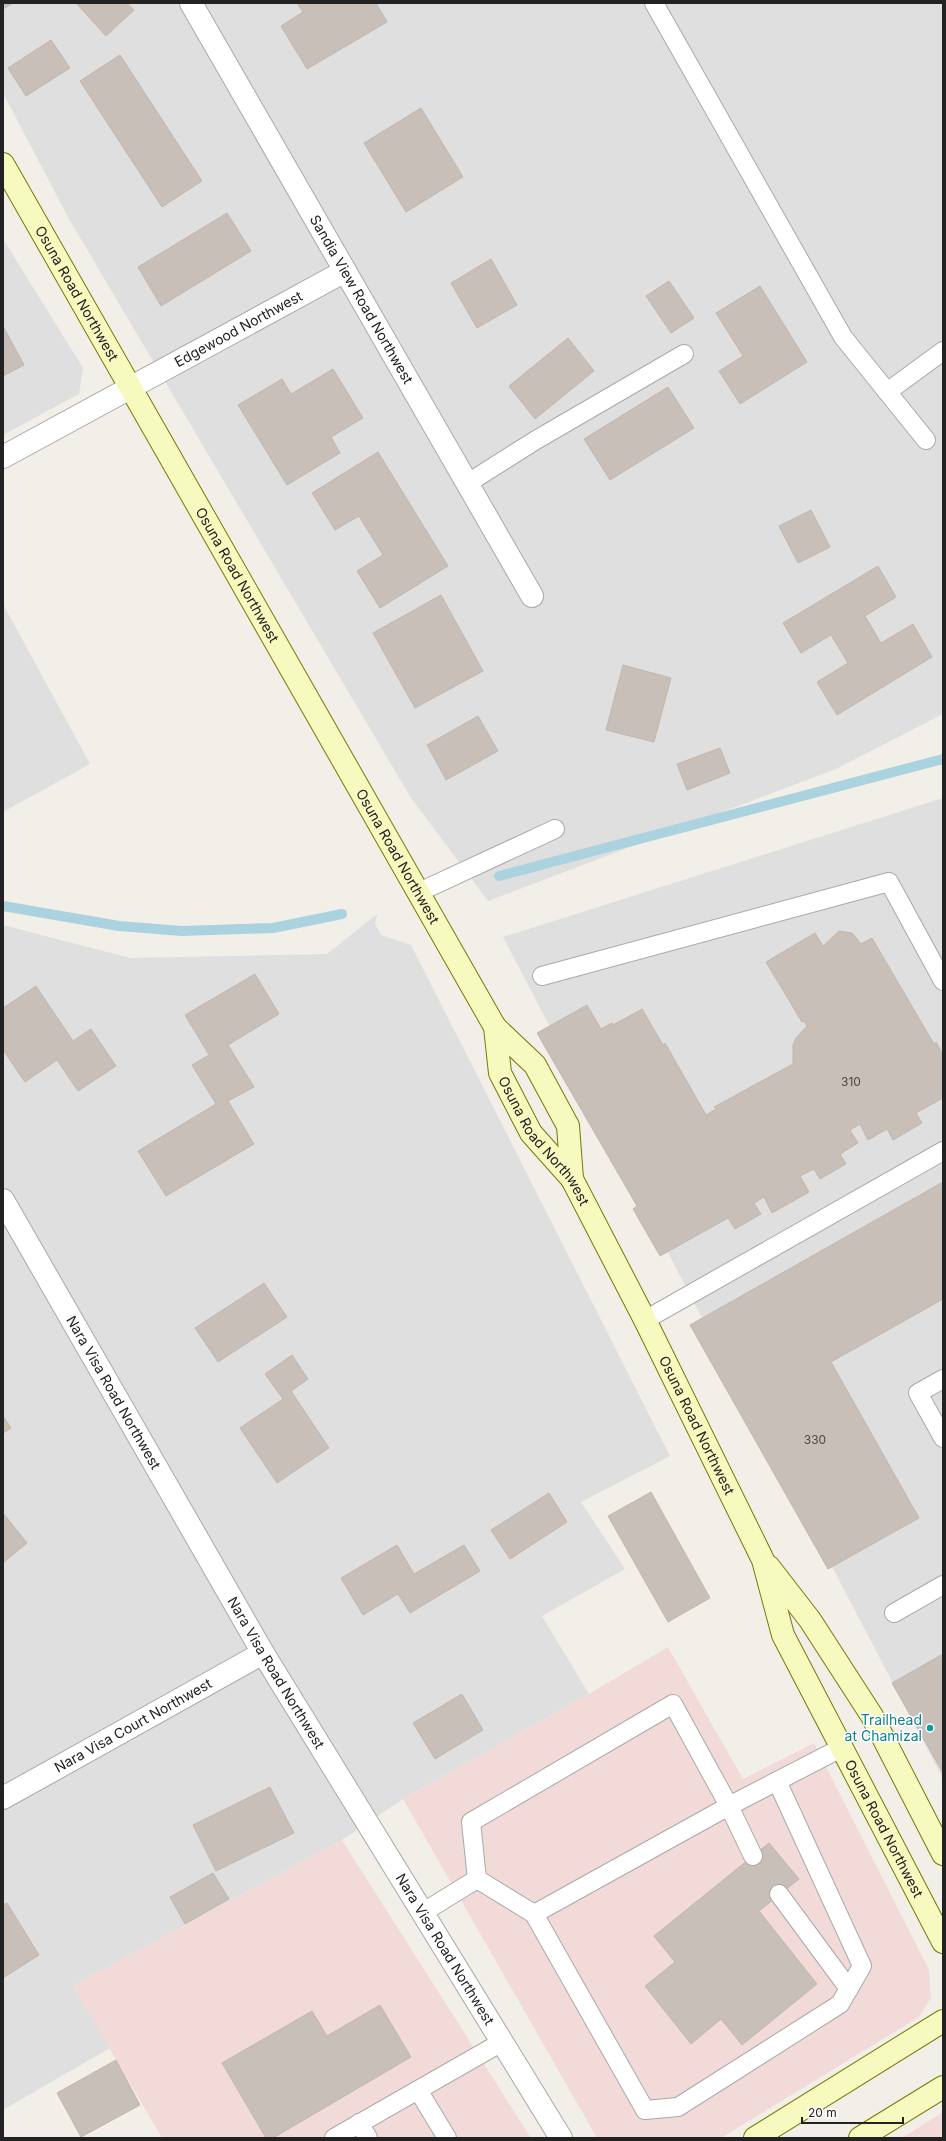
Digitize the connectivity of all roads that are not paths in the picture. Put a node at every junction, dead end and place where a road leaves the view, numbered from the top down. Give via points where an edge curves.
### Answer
1 (191, 3) edge
2 (654, 3) edge
3 (3, 164) edge
4 (345, 271) junction
5 (943, 351) edge
6 (684, 354) dead end
7 (132, 388) junction
8 (887, 392) junction
9 (926, 440) dead end
10 (3, 457) edge
11 (468, 484) junction
12 (532, 596) dead end
13 (555, 829) dead end
14 (417, 893) junction
15 (542, 976) dead end
16 (943, 981) edge
17 (495, 1027) junction
18 (943, 1151) edge
19 (572, 1180) junction
20 (3, 1200) edge
21 (645, 1320) junction
22 (943, 1379) edge
23 (943, 1438) edge
24 (763, 1560) junction
25 (943, 1585) edge
26 (894, 1613) dead end
27 (263, 1653) junction
28 (843, 1747) junction
29 (777, 1780) junction
30 (3, 1798) edge
31 (729, 1806) junction
32 (943, 1854) edge
33 (753, 1856) dead end
34 (477, 1879) junction
35 (779, 1894) dead end
36 (422, 1913) junction
37 (534, 1914) junction
38 (943, 1942) edge
39 (849, 1989) junction
40 (943, 2021) edge
41 (502, 2042) junction
42 (943, 2087) edge
43 (418, 2090) junction
44 (363, 2130) edge
45 (334, 2138) edge
46 (447, 2138) edge
47 (561, 2138) edge
48 (755, 2138) edge
49 (860, 2138) edge

1 - 4 street, Sandia View Road Northwest
2 - 8 lane via 842,337
3 - 7 main road, Osuna Road Northwest
4 - 7 street, Edgewood Northwest
4 - 11 street, Sandia View Road Northwest
5 - 8 lane
6 - 11 lane via 536,440
7 - 10 street, Edgewood Northwest
7 - 14 main road, Osuna Road Northwest
8 - 9 lane
11 - 12 street, Sandia View Road Northwest
13 - 14 lane
14 - 17 main road, Osuna Road Northwest
15 - 16 lane via 889,882
17 - 19 main road, Osuna Road Northwest via 500,1073 531,1133
17 - 19 main road via 535,1065 568,1126
18 - 21 lane
19 - 21 main road, Osuna Road Northwest
20 - 27 street, Nara Visa Road Northwest
21 - 24 main road, Osuna Road Northwest
22 - 23 lane via 918,1393
24 - 28 main road, Osuna Road Northwest via 783,1635
24 - 32 main road, Osuna Road Northwest via 810,1620 872,1716
25 - 26 lane
27 - 30 street, Nara Visa Court Northwest
27 - 36 street, Nara Visa Road Northwest
28 - 29 lane
28 - 38 main road, Osuna Road Northwest
29 - 31 lane
29 - 39 lane via 862,1966
31 - 33 lane
31 - 34 lane via 673,1704 471,1822
31 - 37 lane
34 - 36 lane
34 - 37 lane
35 - 39 lane
36 - 41 street, Nara Visa Road Northwest
37 - 39 lane via 645,2110 678,2107 840,2004
40 - 48 main road
41 - 43 lane
41 - 47 street, Nara Visa Road Northwest
42 - 49 main road
43 - 44 lane
43 - 46 lane
44 - 45 lane

